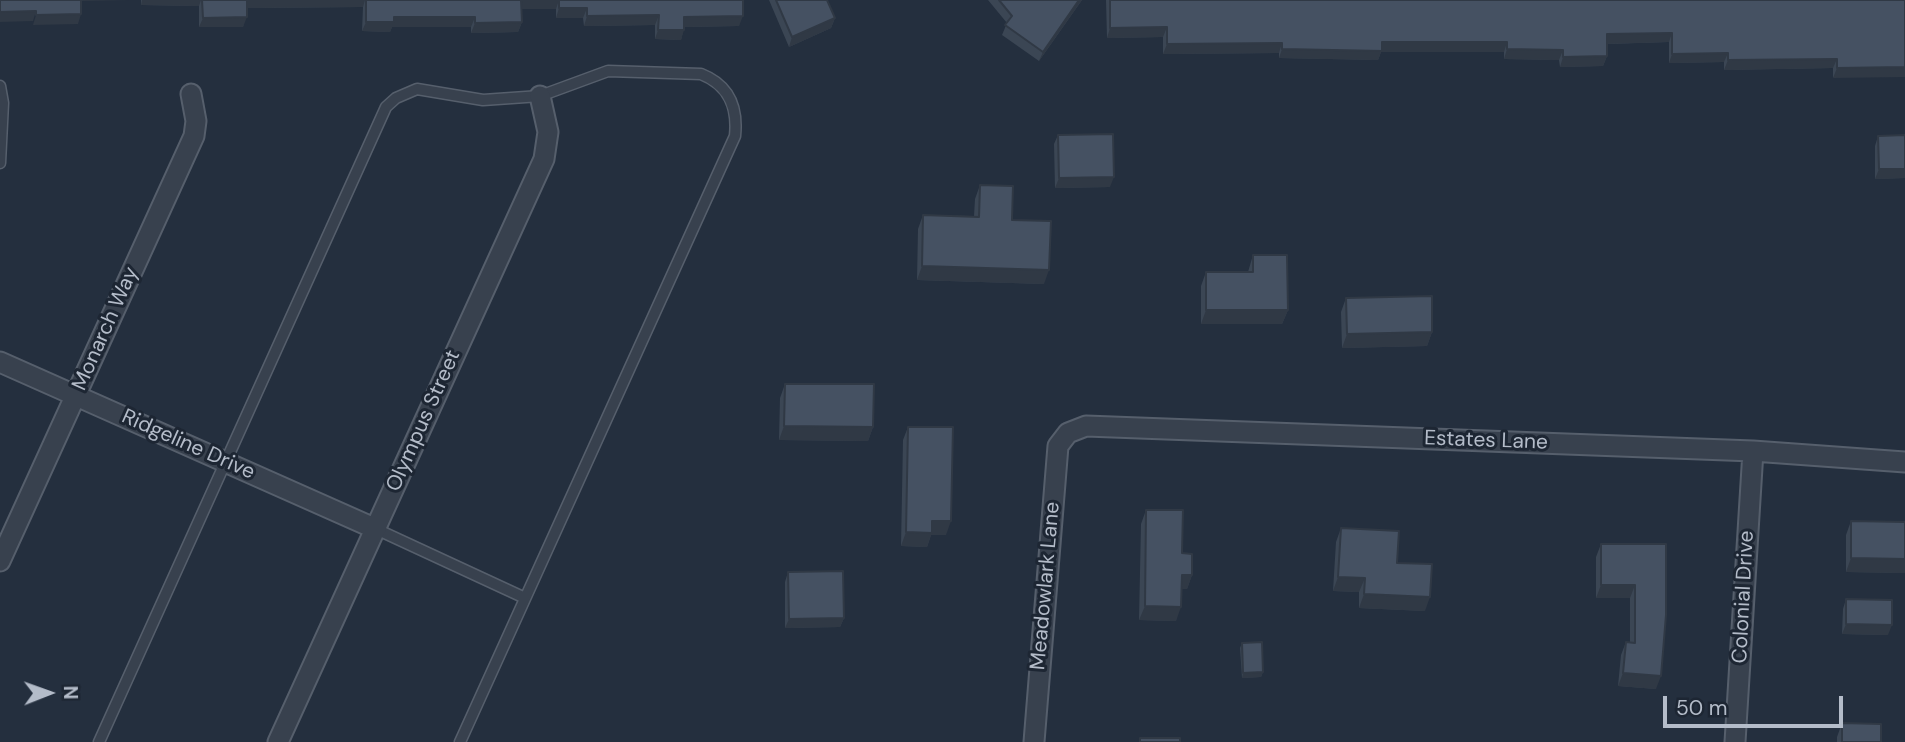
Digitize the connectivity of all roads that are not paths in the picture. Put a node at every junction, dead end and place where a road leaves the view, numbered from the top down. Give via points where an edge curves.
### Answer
1 (0, 86) edge
2 (191, 94) dead end
3 (540, 96) junction
4 (0, 163) edge
5 (0, 362) edge
6 (76, 395) junction
7 (1068, 433) joint
8 (1753, 451) junction
9 (225, 462) junction
10 (1905, 462) edge
11 (376, 529) junction
12 (0, 562) edge
13 (525, 598) junction
14 (99, 742) edge
15 (278, 742) edge
16 (460, 742) edge
17 (1034, 742) edge
18 (1735, 742) edge

1 - 4 lane via 4,103
2 - 6 street, Monarch Way via 194,135
3 - 9 lane via 473,99 416,89 386,107
3 - 11 street, Olympus Street via 548,132 544,159
3 - 13 lane via 608,71 691,72 715,80 727,93 737,121 735,136
5 - 6 street, Ridgeline Drive
6 - 9 street, Ridgeline Drive
6 - 12 street, Monarch Way
7 - 8 street, Estates Lane via 1086,426
7 - 17 street, Meadowlark Lane via 1058,446
8 - 10 street, Estates Lane
8 - 18 street, Colonial Drive
9 - 11 street, Ridgeline Drive
9 - 14 lane
11 - 13 lane
11 - 15 street, Olympus Street
13 - 16 lane

